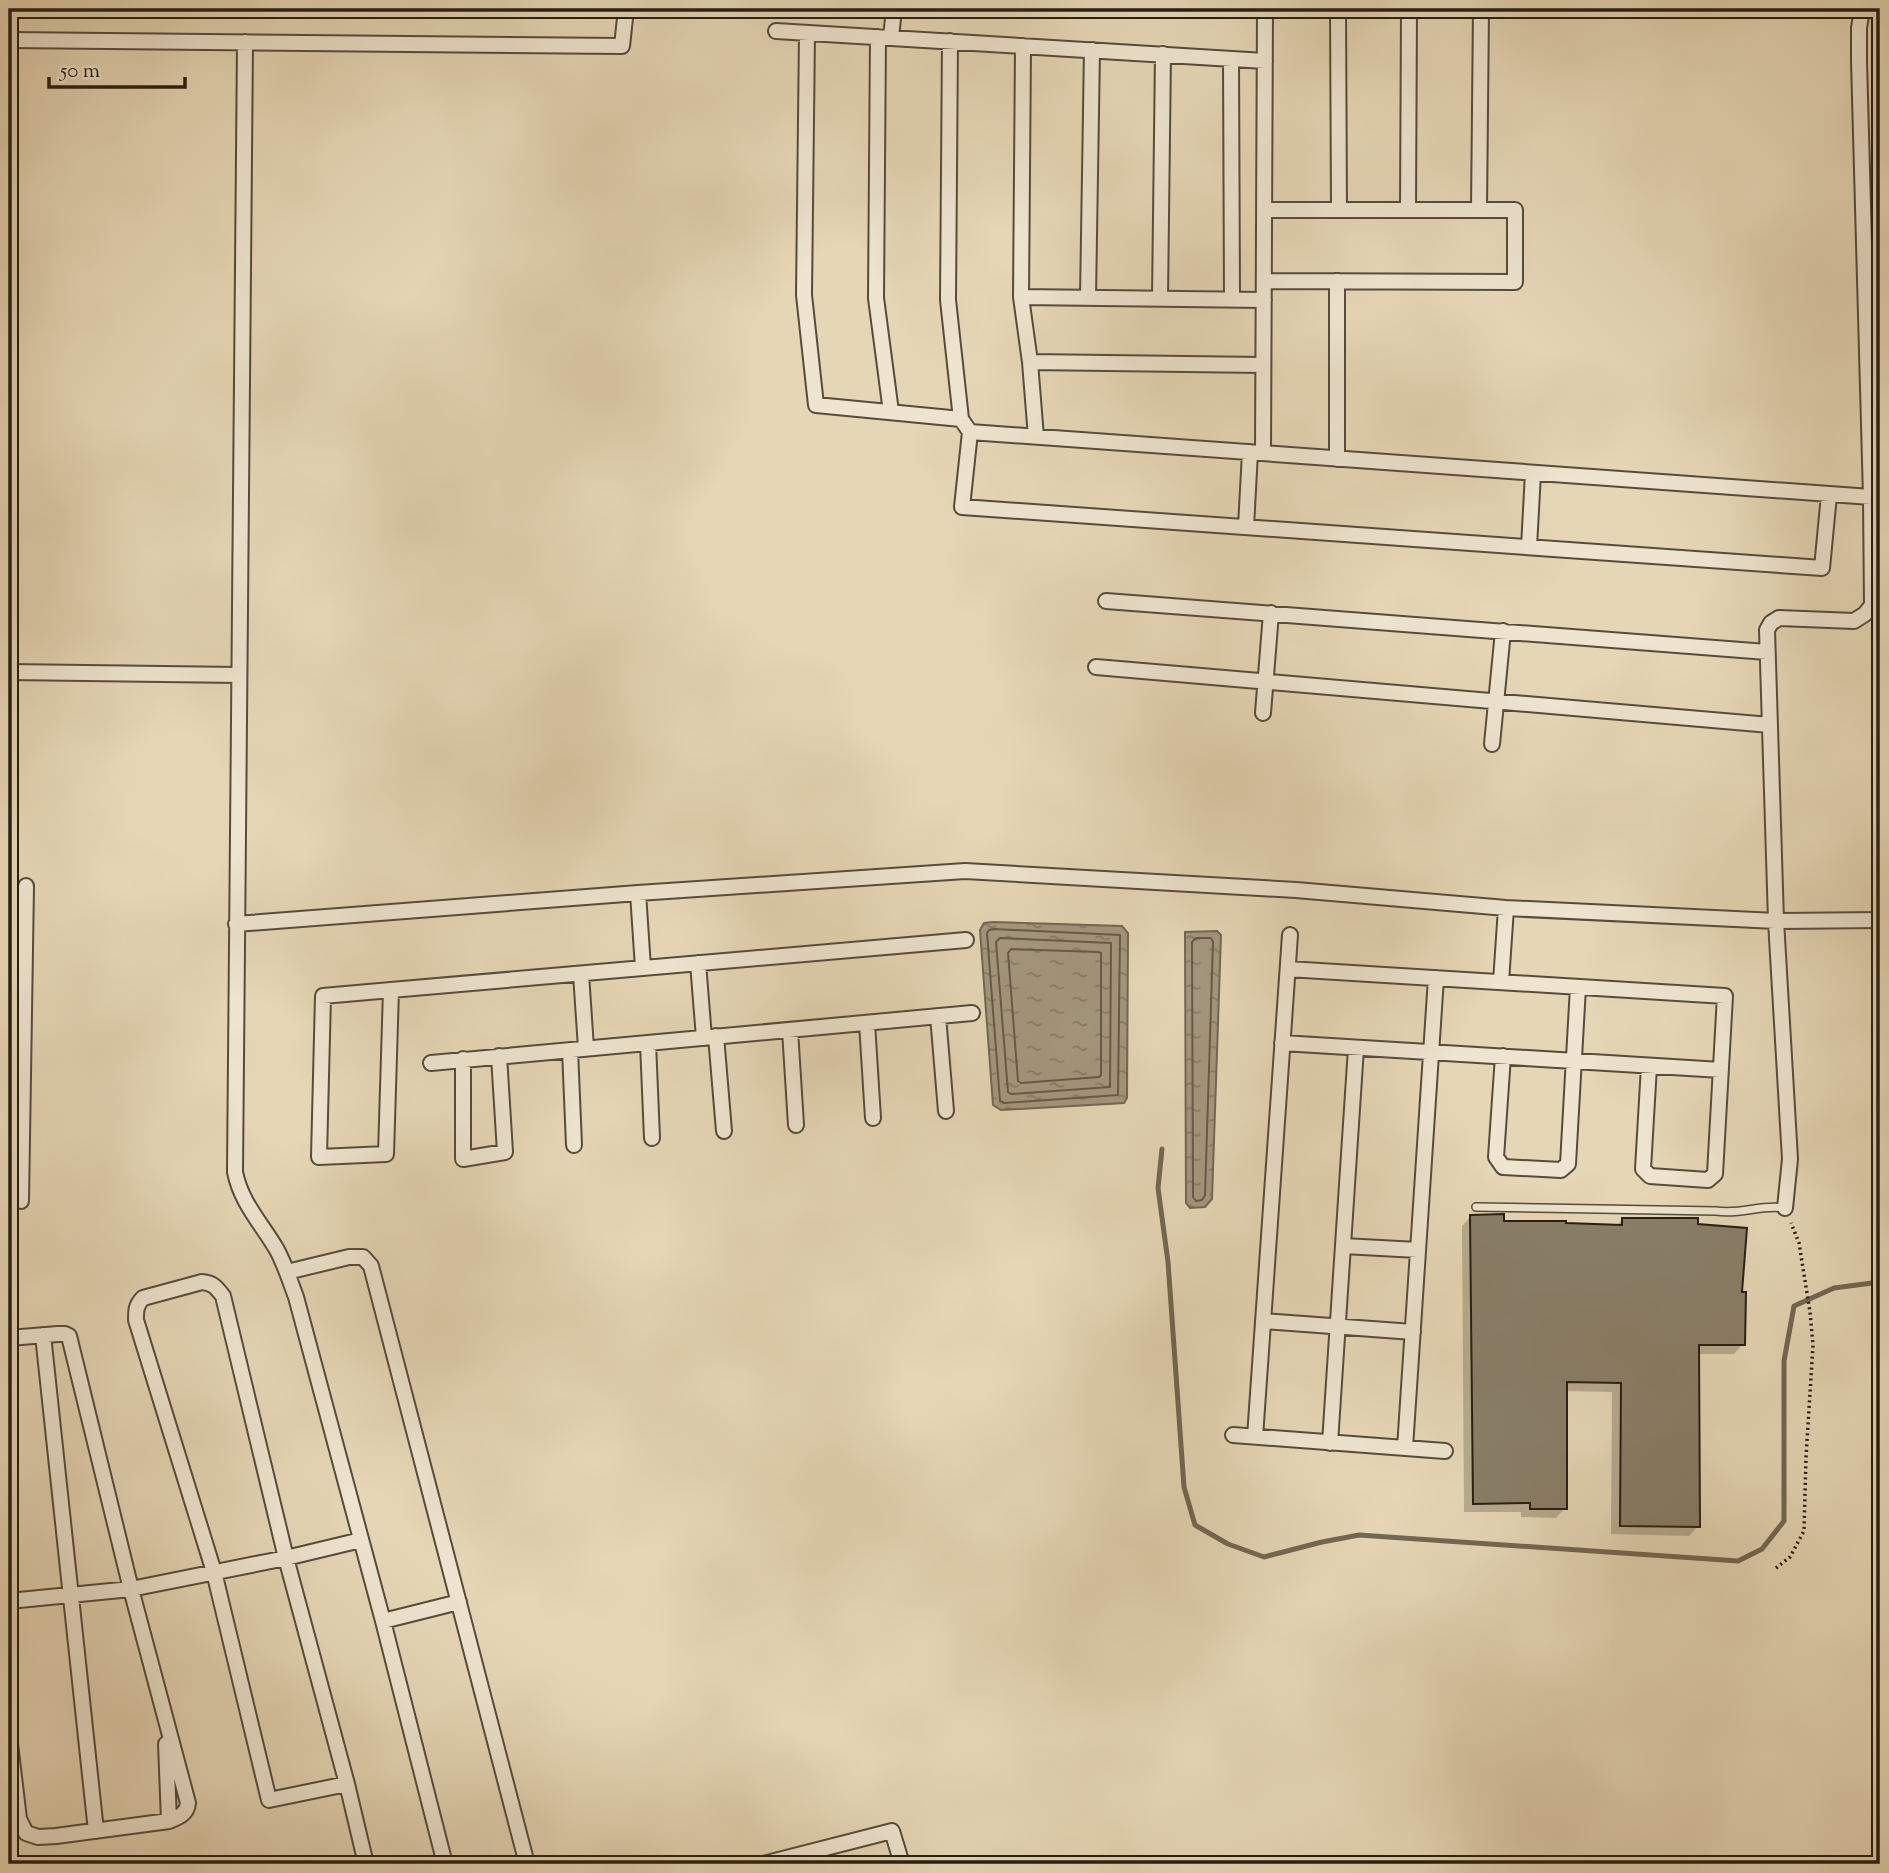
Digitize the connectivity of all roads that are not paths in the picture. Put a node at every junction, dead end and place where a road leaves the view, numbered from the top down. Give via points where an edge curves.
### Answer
1 (626, 9) edge
2 (894, 9) edge
3 (1265, 9) edge
4 (1338, 9) edge
5 (1409, 9) edge
6 (1480, 9) edge
7 (1862, 9) edge
8 (776, 31) dead end
9 (807, 33) junction
10 (884, 37) junction
11 (9, 40) edge
12 (950, 41) junction
13 (245, 43) junction
14 (1023, 46) junction
15 (1092, 50) junction
16 (1163, 54) junction
17 (1231, 59) junction
18 (1265, 61) junction
19 (1264, 210) junction
20 (1339, 210) junction
21 (1408, 210) junction
22 (1479, 210) junction
23 (1264, 281) junction
24 (1337, 281) junction
25 (1021, 297) junction
26 (1088, 298) junction
27 (1160, 299) junction
28 (1232, 300) junction
29 (1264, 300) junction
30 (1030, 362) junction
31 (1263, 365) junction
32 (891, 412) junction
33 (961, 419) junction
34 (970, 432) junction
35 (1875, 436) edge
36 (1036, 437) junction
37 (1256, 453) junction
38 (1337, 459) junction
39 (1533, 473) junction
40 (1829, 495) junction
41 (1871, 497) junction
42 (9, 503) edge
43 (9, 526) edge
44 (1246, 527) junction
45 (1529, 547) junction
46 (1106, 601) dead end
47 (1270, 613) junction
48 (1503, 631) junction
49 (1767, 652) junction
50 (1096, 667) dead end
51 (9, 672) edge
52 (239, 675) junction
53 (1265, 681) junction
54 (1496, 701) junction
55 (1263, 713) dead end
56 (1770, 725) junction
57 (1492, 744) dead end
58 (26, 886) dead end
59 (638, 893) junction
60 (1506, 908) junction
61 (1880, 920) edge
62 (1776, 921) junction
63 (236, 924) junction
64 (1290, 935) dead end
65 (966, 940) dead end
66 (698, 963) junction
67 (643, 968) junction
68 (1287, 969) junction
69 (581, 974) junction
70 (1436, 978) junction
71 (1501, 982) junction
72 (1578, 987) junction
73 (391, 990) junction
74 (972, 1013) dead end
75 (938, 1016) junction
76 (867, 1023) junction
77 (790, 1030) junction
78 (710, 1037) junction
79 (648, 1043) junction
80 (1282, 1043) junction
81 (586, 1048) junction
82 (1356, 1048) junction
83 (570, 1050) junction
84 (1431, 1052) junction
85 (499, 1056) junction
86 (1503, 1056) junction
87 (463, 1059) junction
88 (1574, 1061) junction
89 (431, 1063) dead end
90 (1649, 1066) junction
91 (1721, 1070) junction
92 (16, 1085) edge
93 (946, 1111) dead end
94 (873, 1118) dead end
95 (796, 1125) dead end
96 (723, 1131) dead end
97 (653, 1138) dead end
98 (574, 1145) dead end
99 (20, 1200) dead end
100 (1476, 1207) dead end
101 (1785, 1208) joint
102 (1343, 1246) junction
103 (1418, 1250) junction
104 (287, 1272) junction
105 (1263, 1321) junction
106 (1338, 1327) junction
107 (1413, 1332) junction
108 (43, 1335) junction
109 (9, 1338) edge
110 (1233, 1435) dead end
111 (1255, 1437) junction
112 (1330, 1443) junction
113 (1405, 1448) junction
114 (1445, 1451) dead end
115 (361, 1540) junction
116 (286, 1558) junction
117 (214, 1572) junction
118 (131, 1589) junction
119 (70, 1595) junction
120 (9, 1601) edge
121 (459, 1602) junction
122 (383, 1621) junction
123 (9, 1735) edge
124 (347, 1784) junction
125 (96, 1831) junction
126 (366, 1864) edge
127 (445, 1864) edge
128 (527, 1864) edge
129 (762, 1864) edge
130 (902, 1864) edge

1 - 13 street via 622,46
2 - 10 street
3 - 18 street
4 - 20 street
5 - 21 street
6 - 22 street
7 - 35 street via 1859,61
8 - 9 street
9 - 10 street
9 - 32 street via 804,295 816,405
10 - 12 street
10 - 32 street via 876,298
11 - 13 street
12 - 14 street
12 - 33 street via 948,300
13 - 52 street
14 - 15 street
14 - 25 street
15 - 16 street
15 - 26 street
16 - 17 street
16 - 27 street
17 - 18 street
17 - 28 street
18 - 19 street
19 - 20 street
19 - 23 street
20 - 21 street
21 - 22 street
22 - 24 street via 1516,210 1516,282
23 - 24 street
23 - 29 street
24 - 38 street
25 - 26 street
25 - 30 street
26 - 27 street
27 - 28 street
28 - 29 street
29 - 31 street
30 - 31 street
30 - 36 street
31 - 37 street
32 - 33 street
33 - 34 street
34 - 36 street
34 - 44 street via 962,507
35 - 41 street
36 - 37 street
37 - 38 street
37 - 44 street
38 - 39 street
39 - 40 street
39 - 45 street
40 - 41 street
40 - 45 street via 1822,568
41 - 49 street via 1872,605 1854,621 1779,618 1767,630
42 - 43 street
44 - 45 street
46 - 47 street
47 - 48 street
47 - 53 street
48 - 49 street
48 - 54 street
49 - 56 street
50 - 53 street
51 - 52 street
52 - 63 street
53 - 54 street
53 - 55 street
54 - 56 street
54 - 57 street
56 - 62 street
58 - 92 street
59 - 60 street via 965,871 1296,890
59 - 63 street
59 - 67 street
60 - 62 street
60 - 71 street
61 - 62 street
62 - 101 street via 1790,1159
63 - 104 street via 235,1172 245,1202
64 - 68 street
65 - 66 street
66 - 67 street
66 - 78 street
67 - 69 street
68 - 70 street
68 - 80 street
69 - 73 street
69 - 81 street
70 - 71 street
70 - 84 street
71 - 72 street
72 - 88 street
72 - 91 street via 1725,996
73 - 73 street via 323,996 319,1157 386,1154
74 - 75 street
75 - 76 street
75 - 93 street
76 - 77 street
76 - 94 street
77 - 78 street
77 - 95 street
78 - 79 street
78 - 96 street
79 - 81 street
79 - 97 street
80 - 82 street
80 - 105 street
81 - 83 street
82 - 84 street
82 - 102 street
83 - 85 street
83 - 98 street
84 - 86 street
84 - 103 street
85 - 87 street
85 - 87 street via 505,1152 463,1160
86 - 88 street
86 - 88 street via 1496,1157 1503,1167 1561,1170 1568,1164
87 - 89 street
88 - 90 street
90 - 91 street
90 - 91 street via 1643,1169 1650,1176 1708,1180 1715,1174
92 - 99 street
100 - 101 lane via 1731,1213
102 - 103 street
102 - 106 street
103 - 107 street
104 - 115 street
104 - 121 street via 349,1257 363,1257 372,1266
105 - 106 street
105 - 111 street
106 - 107 street
106 - 112 street
107 - 113 street
108 - 109 street
108 - 118 street via 65,1334 72,1344
108 - 119 street
110 - 111 street
111 - 112 street
112 - 113 street
113 - 114 street
115 - 116 street
115 - 122 street
116 - 117 street
116 - 117 street via 223,1296 215,1286 202,1282 143,1298 136,1320
116 - 124 street
117 - 118 street
117 - 124 street via 270,1800
118 - 119 street
118 - 125 street via 188,1803 185,1813 169,1821
119 - 120 street
119 - 125 street
121 - 122 street
121 - 128 street
122 - 127 street
123 - 125 street via 19,1819 26,1833 38,1837
124 - 126 street
129 - 130 street via 892,1831

